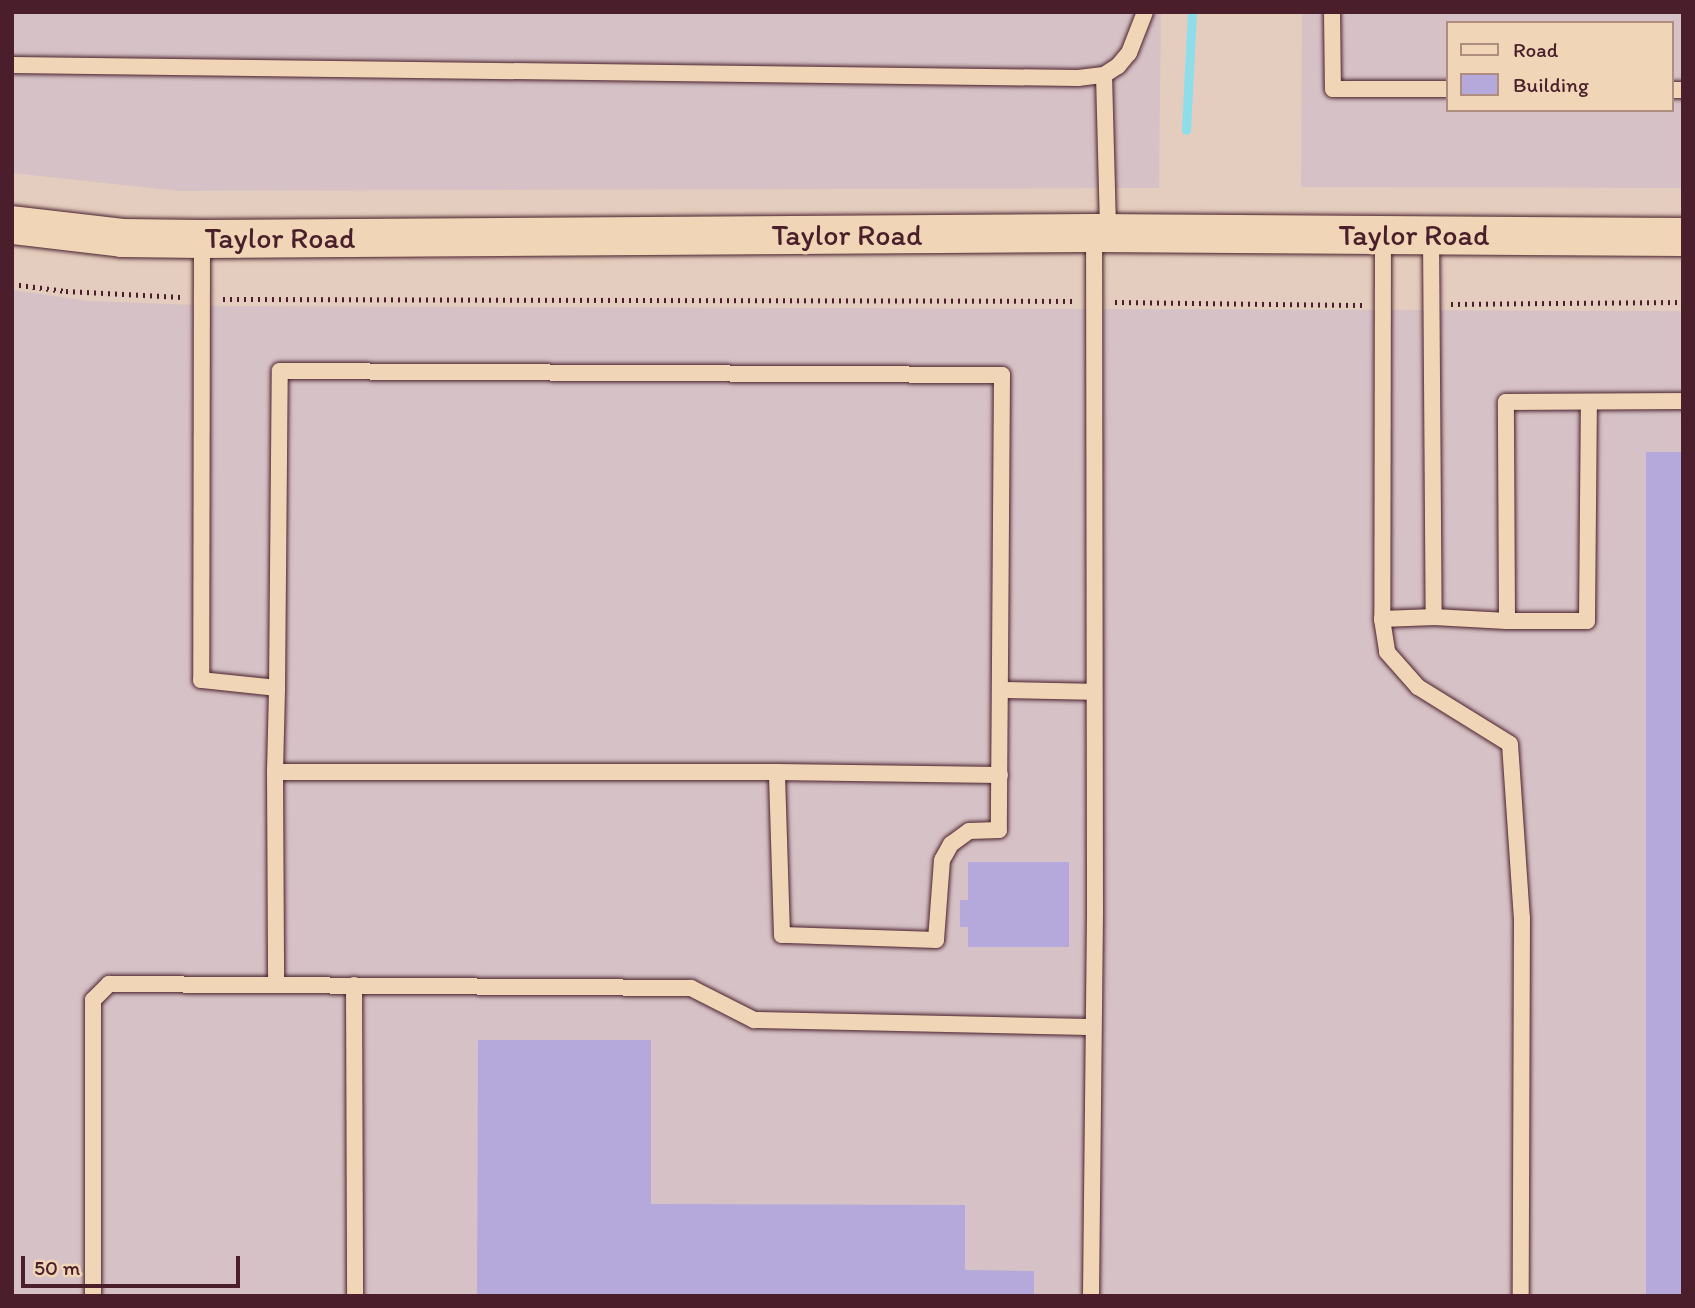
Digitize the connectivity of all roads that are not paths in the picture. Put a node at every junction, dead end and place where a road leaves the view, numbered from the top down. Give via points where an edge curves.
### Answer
1 (1145, 12) edge
2 (1332, 12) edge
3 (12, 65) edge
4 (1104, 75) junction
5 (1446, 89) edge
6 (12, 225) edge
7 (1101, 233) junction
8 (1383, 235) junction
9 (1431, 235) junction
10 (1683, 237) edge
11 (202, 239) junction
12 (1683, 401) edge
13 (1589, 402) junction
14 (1434, 617) junction
15 (1382, 619) junction
16 (1507, 621) junction
17 (277, 688) junction
18 (1001, 690) junction
19 (1094, 692) junction
20 (275, 772) junction
21 (777, 772) junction
22 (1000, 775) junction
23 (276, 985) junction
24 (354, 985) junction
25 (1092, 1027) junction
26 (93, 1296) edge
27 (355, 1296) edge
28 (1091, 1296) edge
29 (1521, 1296) edge

1 - 4 lane via 1129,53
2 - 5 lane via 1333,89
3 - 4 lane via 1020,79
4 - 7 lane
6 - 11 street, Taylor Road via 96,236
7 - 8 street, Taylor Road
7 - 11 street, Taylor Road
7 - 19 lane via 1094,300
8 - 9 street, Taylor Road
8 - 15 lane
9 - 10 street, Taylor Road
9 - 14 lane
11 - 17 lane via 201,680
12 - 13 lane
13 - 16 lane via 1587,621
13 - 16 lane via 1506,402
14 - 15 lane
14 - 16 lane
15 - 29 lane via 1387,652 1418,687 1510,744 1522,918
17 - 18 lane via 280,372 308,372 1002,375
17 - 20 lane
18 - 19 lane
18 - 22 lane
19 - 25 lane
20 - 21 lane
20 - 23 lane
21 - 22 lane
21 - 22 lane via 782,935 936,940 942,860 951,844 969,831 999,830
23 - 24 lane
23 - 26 lane via 109,984 93,1000
24 - 25 lane via 691,988 754,1020
24 - 27 lane
25 - 28 lane

